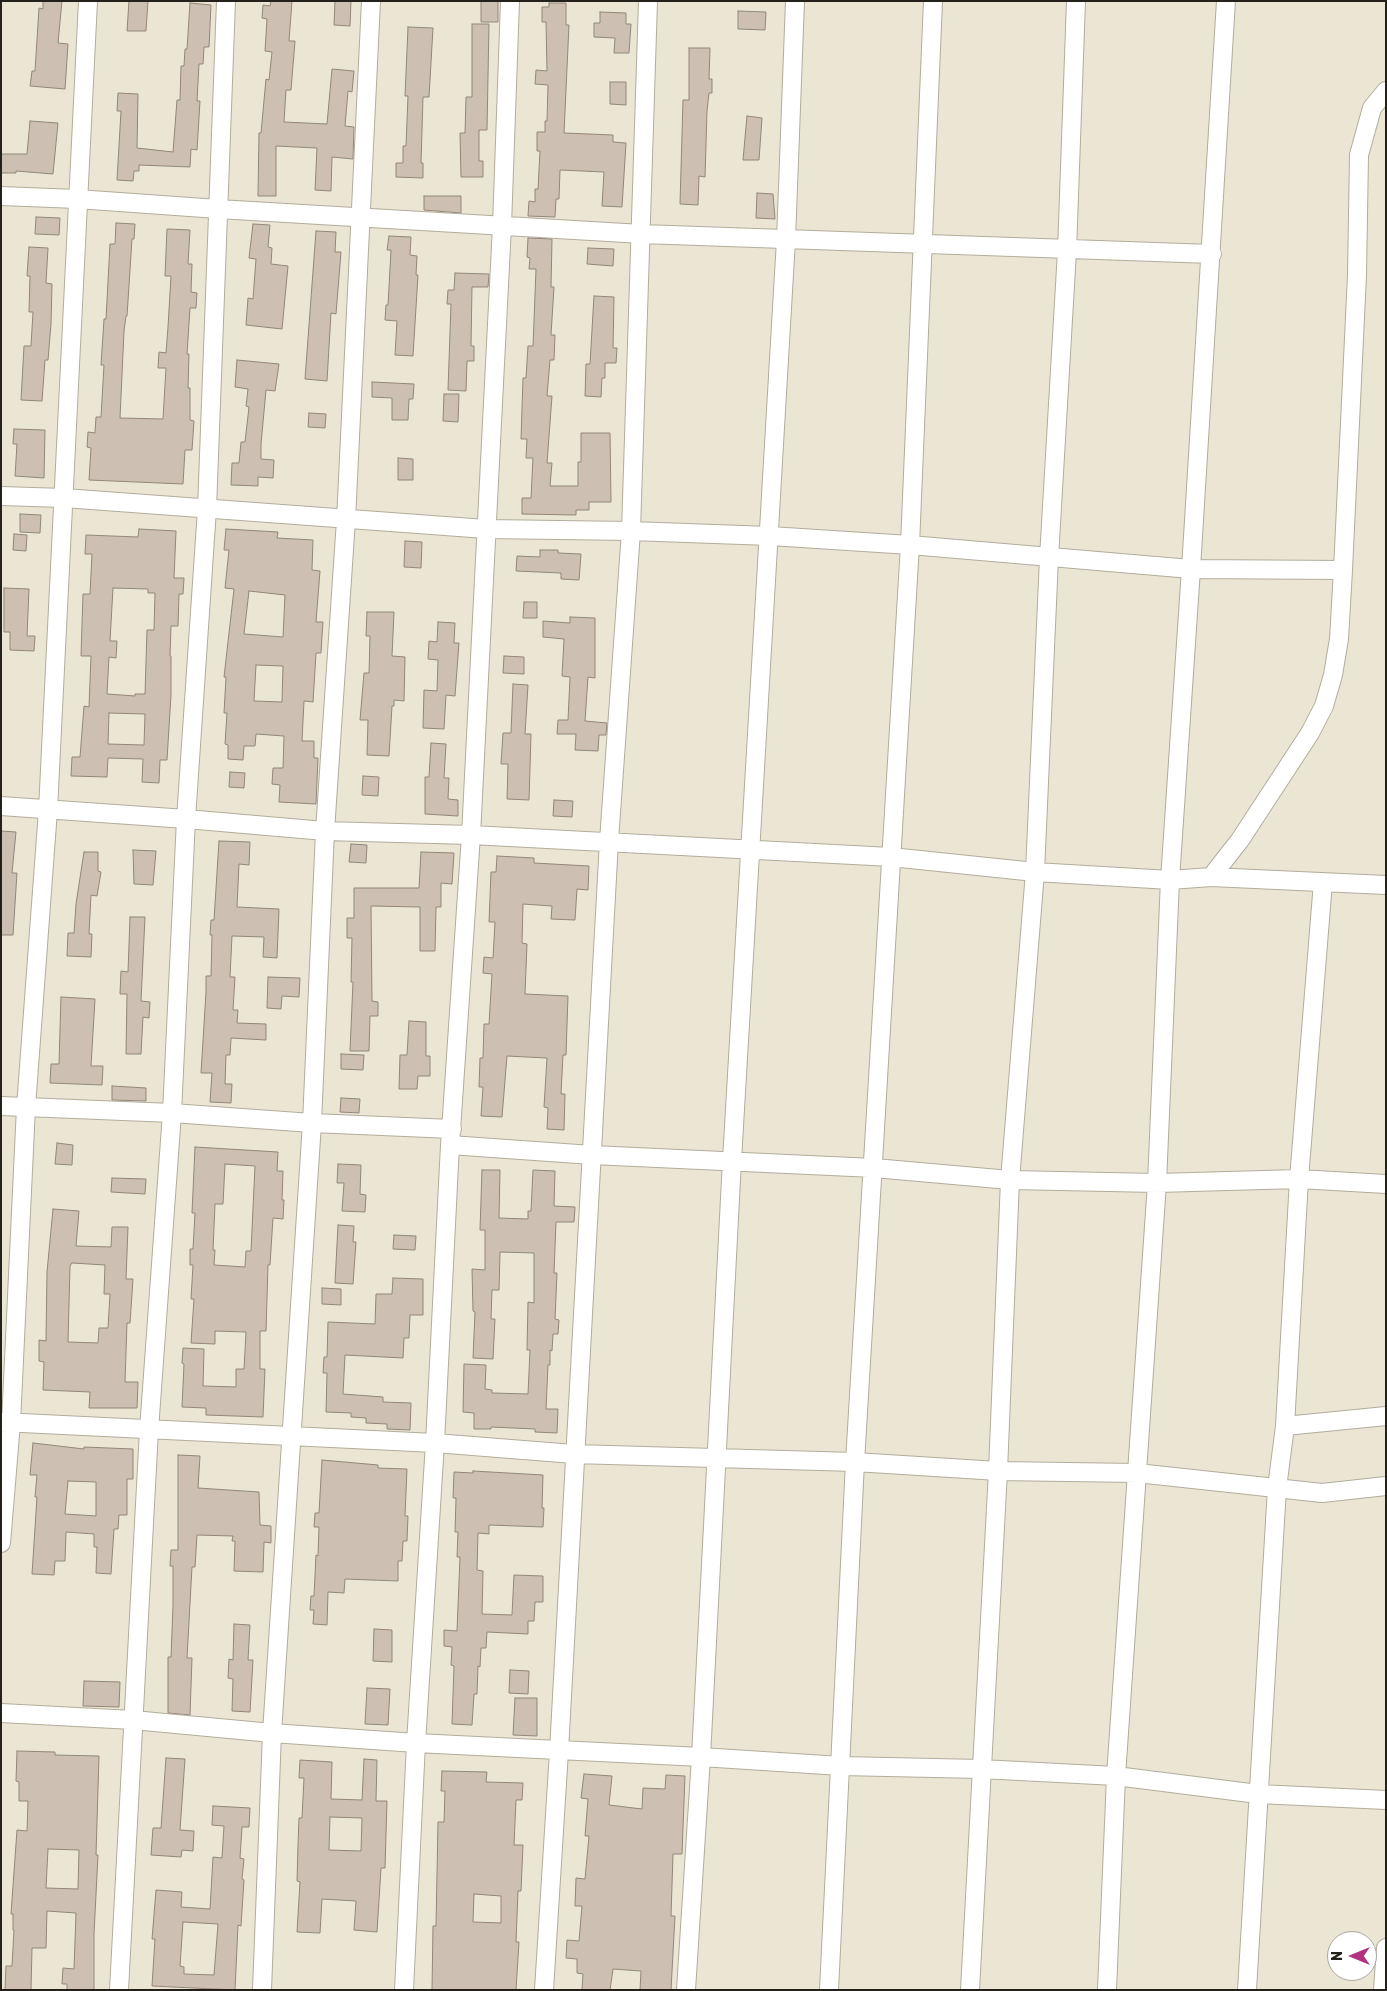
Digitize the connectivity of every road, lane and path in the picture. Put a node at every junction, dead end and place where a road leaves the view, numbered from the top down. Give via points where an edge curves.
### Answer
1 (88, 1) edge
2 (226, 1) edge
3 (371, 1) edge
4 (510, 1) edge
5 (648, 1) edge
6 (795, 1) edge
7 (933, 1) edge
8 (1076, 1) edge
9 (1226, 1) edge
10 (1386, 91) edge
11 (1, 196) edge
12 (76, 199) junction
13 (218, 209) junction
14 (361, 218) junction
15 (502, 226) junction
16 (642, 234) junction
17 (786, 240) junction
18 (922, 245) junction
19 (1067, 251) junction
20 (1212, 254) junction
21 (1, 496) edge
22 (64, 498) junction
23 (207, 509) junction
24 (346, 520) junction
25 (486, 530) junction
26 (632, 531) junction
27 (770, 536) junction
28 (910, 545) junction
29 (1049, 558) junction
30 (1191, 569) junction
31 (1343, 570) junction
32 (1, 806) edge
33 (48, 810) junction
34 (186, 818) junction
35 (325, 831) junction
36 (471, 835) junction
37 (609, 841) junction
38 (750, 851) junction
39 (891, 857) junction
40 (1035, 872) junction
41 (1211, 877) junction
42 (1170, 880) junction
43 (1323, 882) junction
44 (1386, 885) edge
45 (1, 1106) edge
46 (26, 1107) junction
47 (172, 1113) junction
48 (312, 1123) junction
49 (451, 1137) junction
50 (592, 1155) junction
51 (732, 1160) junction
52 (874, 1168) junction
53 (1299, 1179) junction
54 (1010, 1180) junction
55 (1157, 1183) junction
56 (1386, 1184) edge
57 (1386, 1416) edge
58 (6, 1423) edge
59 (1285, 1426) junction
60 (149, 1430) junction
61 (290, 1436) junction
62 (435, 1443) junction
63 (574, 1454) junction
64 (717, 1458) junction
65 (855, 1462) junction
66 (998, 1471) junction
67 (1137, 1473) junction
68 (1386, 1486) edge
69 (1277, 1488) junction
70 (1, 1543) edge
71 (1, 1713) edge
72 (134, 1720) junction
73 (272, 1733) junction
74 (416, 1743) junction
75 (559, 1751) junction
76 (700, 1757) junction
77 (841, 1766) junction
78 (982, 1769) junction
79 (1116, 1776) junction
80 (1258, 1794) junction
81 (1386, 1800) edge
82 (1386, 1948) edge
83 (119, 1990) edge
84 (262, 1990) edge
85 (404, 1990) edge
86 (544, 1990) edge
87 (686, 1990) edge
88 (829, 1990) edge
89 (970, 1990) edge
90 (1107, 1990) edge
91 (1247, 1990) edge
92 (1383, 1990) edge

1 - 12 street
2 - 13 street
3 - 14 street
4 - 15 street
5 - 16 street
6 - 17 street
7 - 18 street
8 - 19 street
9 - 20 street
10 - 31 street via 1372,108 1359,155 1357,275
11 - 12 street
12 - 13 street
12 - 22 street
13 - 14 street
13 - 23 street
14 - 15 street
14 - 24 street
15 - 16 street
15 - 25 street
16 - 17 street
16 - 26 street
17 - 18 street
17 - 27 street
18 - 19 street
18 - 28 street
19 - 20 street
19 - 29 street
20 - 30 street
21 - 22 street
22 - 23 street
22 - 33 street
23 - 24 street
23 - 34 street
24 - 25 street
24 - 35 street
25 - 26 street
25 - 36 street
26 - 27 street
26 - 37 street
27 - 28 street
27 - 38 street
28 - 29 street
28 - 39 street
29 - 30 street
29 - 40 street
30 - 31 street
30 - 42 street
31 - 41 street via 1339,639 1324,706 1305,742 1240,840
32 - 33 street
33 - 34 street
33 - 46 street
34 - 35 street
34 - 47 street
35 - 36 street
35 - 48 street
36 - 37 street
36 - 49 street
37 - 38 street
37 - 50 street
38 - 39 street
38 - 51 street
39 - 40 street
39 - 52 street
40 - 42 street
40 - 54 street
41 - 42 street
41 - 43 street
42 - 55 street
43 - 44 street
43 - 53 street
45 - 46 street
46 - 47 street
46 - 58 street
47 - 48 street
47 - 60 street
48 - 49 street
48 - 61 street
49 - 50 street
49 - 62 street
50 - 51 street
50 - 63 street
51 - 52 street
51 - 64 street
52 - 54 street
52 - 65 street
53 - 55 street
53 - 56 street
53 - 59 street
54 - 55 street
54 - 66 street
55 - 67 street
57 - 59 street
58 - 60 street
58 - 70 street
59 - 69 street
60 - 61 street
60 - 72 street
61 - 62 street
61 - 73 street
62 - 63 street
62 - 74 street
63 - 64 street
63 - 75 street
64 - 65 street
64 - 76 street
65 - 66 street
65 - 77 street
66 - 67 street
66 - 78 street
67 - 69 street
67 - 79 street
68 - 69 street via 1322,1493
69 - 80 street
71 - 72 street
72 - 73 street
72 - 83 street
73 - 74 street
73 - 84 street
74 - 75 street
74 - 85 street
75 - 76 street
75 - 86 street
76 - 77 street
76 - 87 street
77 - 78 street
77 - 88 street
78 - 79 street
78 - 89 street
79 - 80 street
79 - 90 street
80 - 81 street
80 - 91 street
82 - 92 street

